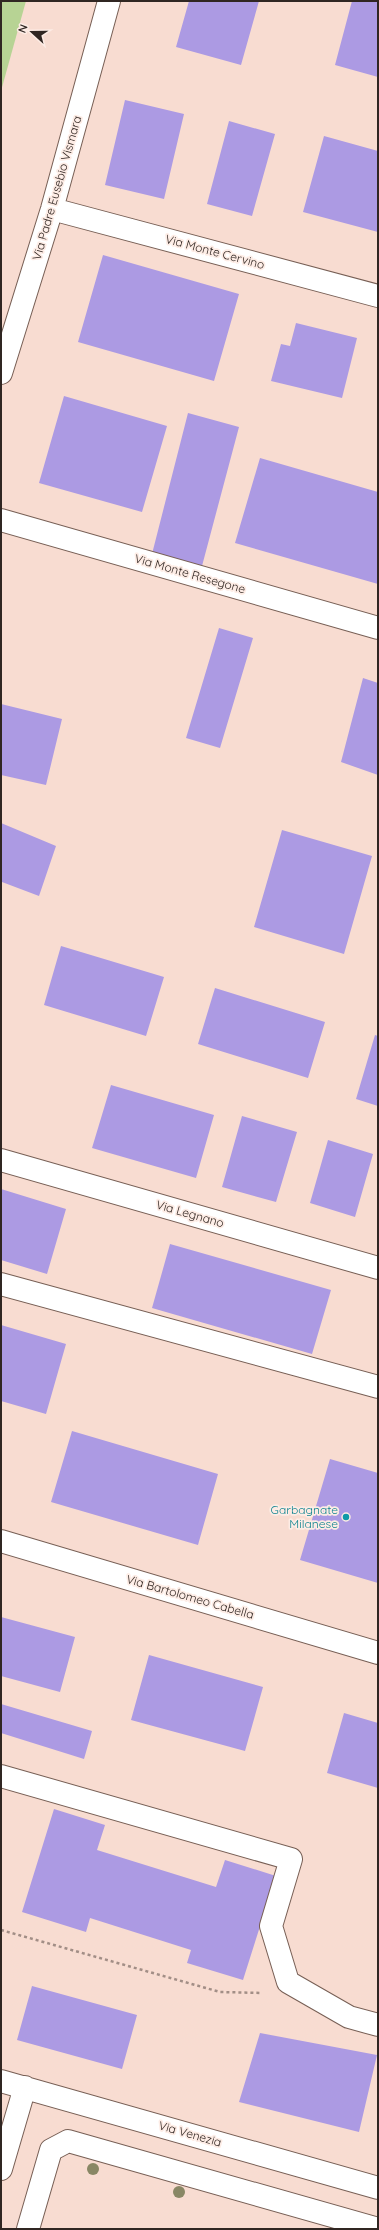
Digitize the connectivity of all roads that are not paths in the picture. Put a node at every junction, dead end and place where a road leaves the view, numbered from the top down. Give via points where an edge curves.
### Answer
1 (109, 1) edge
2 (52, 209) junction
3 (378, 296) edge
4 (1, 373) edge
5 (1, 520) edge
6 (378, 628) edge
7 (1, 1160) edge
8 (378, 1268) edge
9 (1, 1284) edge
10 (378, 1387) edge
11 (1, 1541) edge
12 (378, 1653) edge
13 (1, 1776) edge
14 (378, 2025) edge
15 (1, 2081) edge
16 (24, 2087) junction
17 (1, 2169) edge
18 (378, 2188) edge
19 (28, 2229) edge
20 (378, 2229) edge

1 - 2 street, Via Padre Eusebio Vismara
2 - 3 street, Via Monte Cervino
2 - 4 street, Via Padre Eusebio Vismara
5 - 6 street, Via Monte Resegone
7 - 8 street, Via Legnano
9 - 10 street
11 - 12 street, Via Bartolomeo Cabella
13 - 14 street via 291,1859 271,1926 288,1982 348,2017
15 - 16 street, Via Venezia
16 - 17 street
16 - 18 street, Via Venezia
19 - 20 street via 51,2150 68,2141

